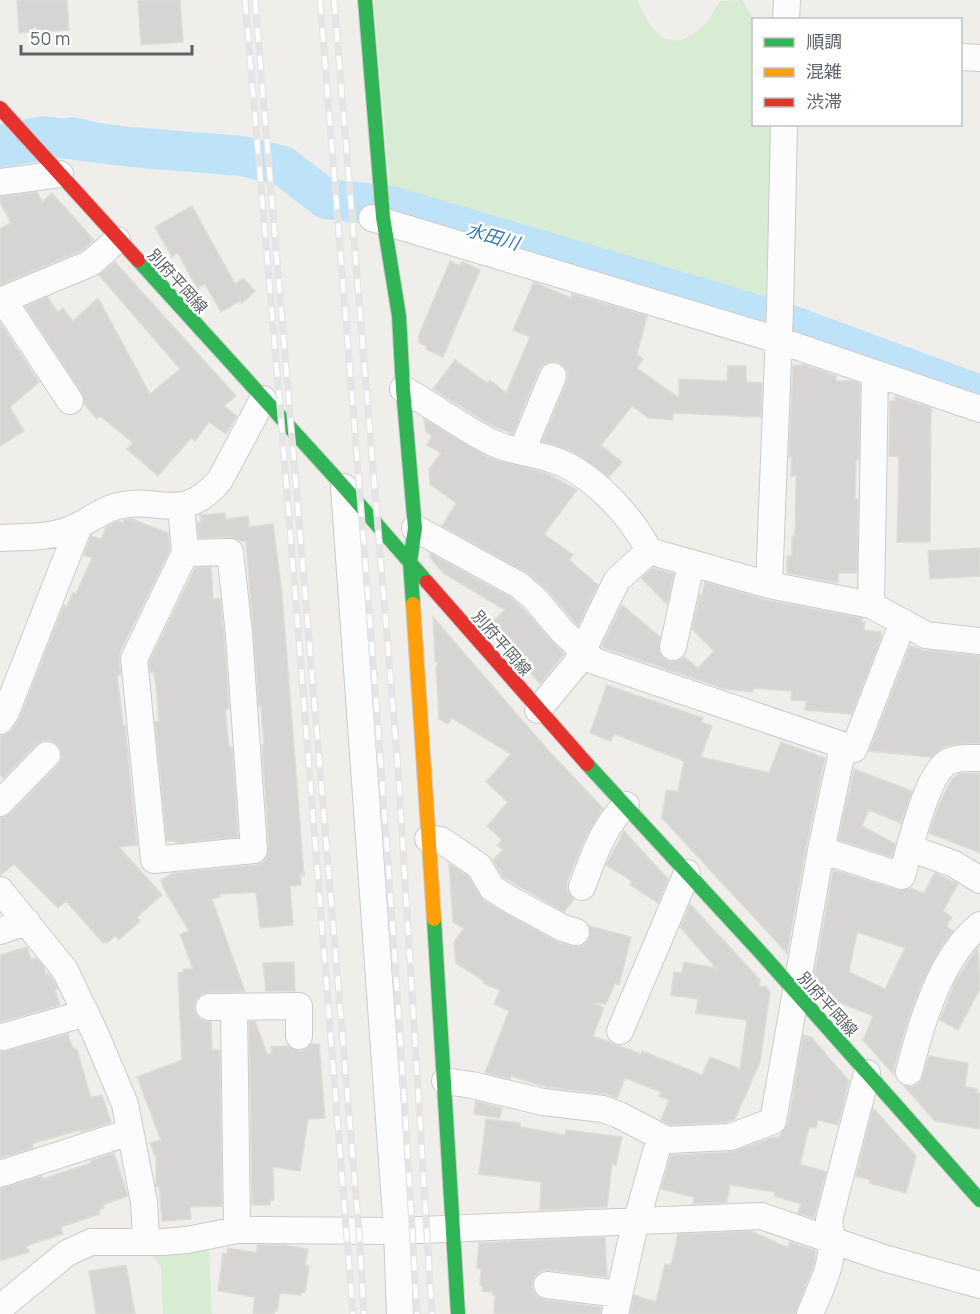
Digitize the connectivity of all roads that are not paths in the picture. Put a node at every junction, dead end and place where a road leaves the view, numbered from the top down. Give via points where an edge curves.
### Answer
1 (365, 0) edge
2 (787, 0) edge
3 (786, 18) edge
4 (962, 57) edge
5 (980, 58) edge
6 (0, 108) edge
7 (784, 126) edge
8 (52, 166) junction
9 (0, 182) edge
10 (380, 220) junction
11 (117, 240) junction
12 (1, 300) edge
13 (778, 340) junction
14 (876, 374) junction
15 (553, 376) dead end
16 (403, 389) junction
17 (263, 399) junction
18 (70, 401) dead end
19 (980, 409) edge
20 (522, 451) junction
21 (344, 487) junction
22 (181, 506) junction
23 (79, 526) junction
24 (415, 528) junction
25 (0, 538) edge
26 (649, 551) junction
27 (185, 553) junction
28 (410, 562) junction
29 (691, 564) junction
30 (769, 585) junction
31 (871, 605) junction
32 (903, 622) junction
33 (980, 641) edge
34 (673, 647) dead end
35 (584, 649) junction
36 (538, 710) junction
37 (0, 721) edge
38 (843, 747) junction
39 (47, 755) dead end
40 (980, 758) edge
41 (0, 803) edge
42 (626, 805) junction
43 (428, 839) junction
44 (910, 848) junction
45 (821, 850) junction
46 (687, 873) junction
47 (980, 880) edge
48 (582, 887) dead end
49 (0, 890) edge
50 (27, 922) junction
51 (980, 925) edge
52 (0, 931) edge
53 (559, 932) dead end
54 (795, 992) junction
55 (86, 1013) junction
56 (620, 1031) dead end
57 (299, 1036) dead end
58 (3, 1037) dead end
59 (909, 1072) dead end
60 (867, 1073) junction
61 (445, 1082) junction
62 (130, 1132) junction
63 (660, 1138) junction
64 (0, 1174) edge
65 (980, 1200) edge
66 (637, 1221) junction
67 (454, 1228) junction
68 (237, 1230) junction
69 (397, 1231) junction
70 (146, 1240) junction
71 (833, 1241) junction
72 (547, 1285) dead end
73 (980, 1285) edge
74 (617, 1304) edge
75 (0, 1308) edge
76 (400, 1314) edge
77 (458, 1314) edge
78 (810, 1314) edge

1 - 10 main road
2 - 3 street
4 - 5 street
6 - 8 main road, 別府平岡線
7 - 13 street
8 - 9 street
8 - 11 main road, 別府平岡線
10 - 13 street
10 - 16 main road via 399,316
11 - 12 street via 91,263
11 - 17 main road, 別府平岡線
12 - 18 street
13 - 14 street
13 - 30 street
14 - 19 street
14 - 31 street
15 - 20 street
16 - 20 street via 496,445
16 - 24 main road
17 - 21 main road, 別府平岡線
17 - 22 street via 220,480 198,500
20 - 26 street via 554,459 576,470 626,516
21 - 28 main road, 別府平岡線
21 - 69 street
22 - 23 street via 128,504 113,507
22 - 27 street
23 - 25 street via 32,537
23 - 37 street
24 - 28 main road
24 - 35 street via 519,585
26 - 29 street
26 - 35 street via 617,580
27 - 27 street via 134,658 154,860 254,850 230,552
28 - 36 main road, 別府平岡線
28 - 43 main road
29 - 30 street
29 - 34 street
30 - 31 street
31 - 32 street
32 - 33 street via 926,635
32 - 38 street via 854,749
35 - 36 street
35 - 38 street via 594,661 604,665
36 - 42 main road, 別府平岡線
38 - 45 street
39 - 41 street
40 - 44 street via 949,761 938,769
42 - 46 main road, 別府平岡線
42 - 48 street via 604,834
43 - 53 street via 441,840 479,866 492,888
43 - 61 main road
44 - 45 street via 902,876
44 - 47 street via 954,864
45 - 54 street
46 - 54 main road, 別府平岡線
46 - 56 street
49 - 50 street
50 - 52 street
50 - 55 street via 65,970
51 - 59 street via 969,934 928,1007
54 - 60 main road, 別府平岡線
54 - 63 street via 773,1121 730,1137
55 - 58 street
55 - 62 street via 124,1104
57 - 68 street via 298,1006 221,1007
60 - 65 main road, 別府平岡線
60 - 71 street via 829,1220
61 - 63 street via 543,1102 603,1109
61 - 67 main road
62 - 64 street
62 - 70 street via 144,1202
63 - 66 street
66 - 67 street
66 - 71 street via 761,1216
66 - 74 street
67 - 69 street
67 - 77 main road
68 - 69 street
68 - 70 street via 187,1240
69 - 76 street
70 - 75 street via 91,1242 67,1252
71 - 73 street
71 - 78 street via 831,1261
72 - 74 street

